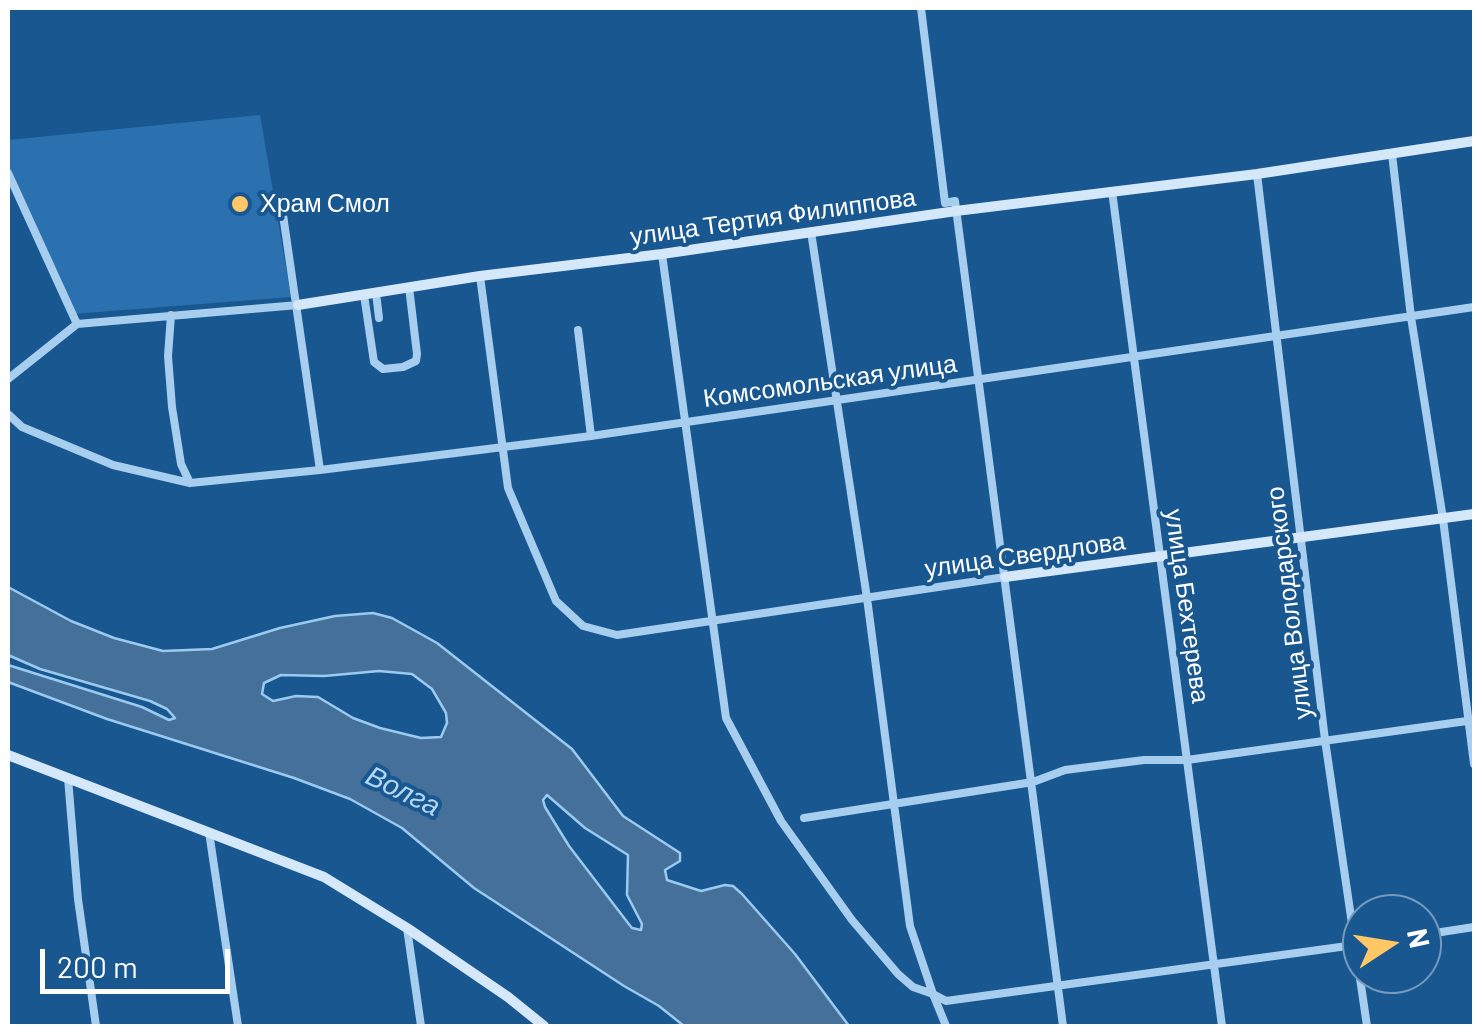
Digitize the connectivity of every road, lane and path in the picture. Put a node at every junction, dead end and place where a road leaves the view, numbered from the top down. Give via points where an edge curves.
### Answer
1 (921, 8) edge
2 (1474, 141) edge
3 (1392, 154) junction
4 (8, 173) edge
5 (1257, 174) junction
6 (1112, 191) junction
7 (281, 201) dead end
8 (956, 208) junction
9 (812, 232) junction
10 (662, 254) junction
11 (480, 276) junction
12 (409, 288) junction
13 (370, 294) junction
14 (298, 305) junction
15 (1474, 306) edge
16 (171, 314) junction
17 (1411, 317) junction
18 (379, 318) dead end
19 (77, 324) junction
20 (578, 330) dead end
21 (1276, 338) junction
22 (1134, 358) junction
23 (8, 378) edge
24 (977, 380) junction
25 (835, 398) junction
26 (8, 414) edge
27 (685, 421) junction
28 (591, 436) junction
29 (504, 448) junction
30 (320, 470) junction
31 (190, 483) junction
32 (1474, 514) edge
33 (1443, 519) junction
34 (1303, 539) junction
35 (1160, 557) junction
36 (1004, 577) junction
37 (868, 598) junction
38 (713, 620) junction
39 (1472, 721) edge
40 (1325, 740) junction
41 (8, 755) edge
42 (1187, 760) junction
43 (1474, 764) edge
44 (68, 778) junction
45 (1034, 782) junction
46 (893, 803) junction
47 (804, 818) dead end
48 (209, 832) junction
49 (1350, 894) edge
50 (1474, 927) edge
51 (407, 928) junction
52 (1442, 932) edge
53 (1342, 946) edge
54 (1214, 962) junction
55 (1057, 985) junction
56 (933, 994) junction
57 (1363, 994) edge
58 (96, 1026) edge
59 (238, 1026) edge
60 (421, 1026) edge
61 (544, 1026) edge
62 (946, 1026) edge
63 (1064, 1026) edge
64 (1222, 1026) edge
65 (1367, 1026) edge

1 - 8 street via 945,203 955,201
2 - 3 street, улица Тертия Филиппова
3 - 5 street, улица Тертия Филиппова
3 - 17 street
4 - 19 street
5 - 6 street, улица Тертия Филиппова
5 - 21 street, улица Володарского
6 - 8 street, улица Тертия Филиппова
6 - 22 street, улица Бехтерева
7 - 14 street
8 - 9 street, улица Тертия Филиппова
8 - 24 street
9 - 10 street, улица Тертия Филиппова
9 - 25 street
10 - 11 street, улица Тертия Филиппова
10 - 27 street
11 - 12 street, улица Тертия Филиппова
11 - 29 street
12 - 13 street, улица Тертия Филиппова
12 - 13 street via 417,354 403,367 383,369 374,362
13 - 14 street, улица Тертия Филиппова
13 - 18 street
14 - 16 street, улица Тертия Филиппова
14 - 30 street
15 - 17 street, Комсомольская улица
16 - 19 street, улица Тертия Филиппова
16 - 31 street via 172,407
17 - 21 street, Комсомольская улица
17 - 33 street
19 - 23 street
20 - 28 street
21 - 22 street, Комсомольская улица
21 - 34 street, улица Володарского
22 - 24 street, Комсомольская улица
22 - 35 street, улица Бехтерева
24 - 25 street, Комсомольская улица
24 - 36 street
25 - 27 street, Комсомольская улица
25 - 37 street
26 - 31 street, Комсомольская улица via 22,427 113,464
27 - 28 street, Комсомольская улица
27 - 38 street
28 - 29 street, Комсомольская улица
29 - 30 street, Комсомольская улица
29 - 38 street, улица Свердлова via 508,488 556,601 583,626 617,635
30 - 31 street, Комсомольская улица
32 - 33 street, улица Свердлова
33 - 34 street, улица Свердлова
33 - 39 street
34 - 35 street, улица Свердлова
34 - 40 street, улица Володарского
35 - 36 street, улица Свердлова
35 - 42 street, улица Бехтерева
36 - 37 street, улица Свердлова
36 - 45 street
37 - 38 street, улица Свердлова
37 - 46 street
38 - 56 street via 726,718 781,821 852,920 912,988
39 - 40 street
39 - 43 street
40 - 42 street
40 - 49 street, улица Володарского
41 - 44 street
42 - 45 street via 1065,770
42 - 54 street, улица Бехтерева
44 - 48 street
44 - 58 street
45 - 46 street
45 - 55 street
46 - 47 street
46 - 56 street via 910,926
48 - 51 street via 324,877
48 - 59 street
50 - 52 street
51 - 60 street
51 - 61 street
53 - 54 street
54 - 55 street
54 - 64 street, улица Бехтерева
55 - 56 street via 946,1001
55 - 63 street
56 - 62 street
57 - 65 street, улица Володарского

